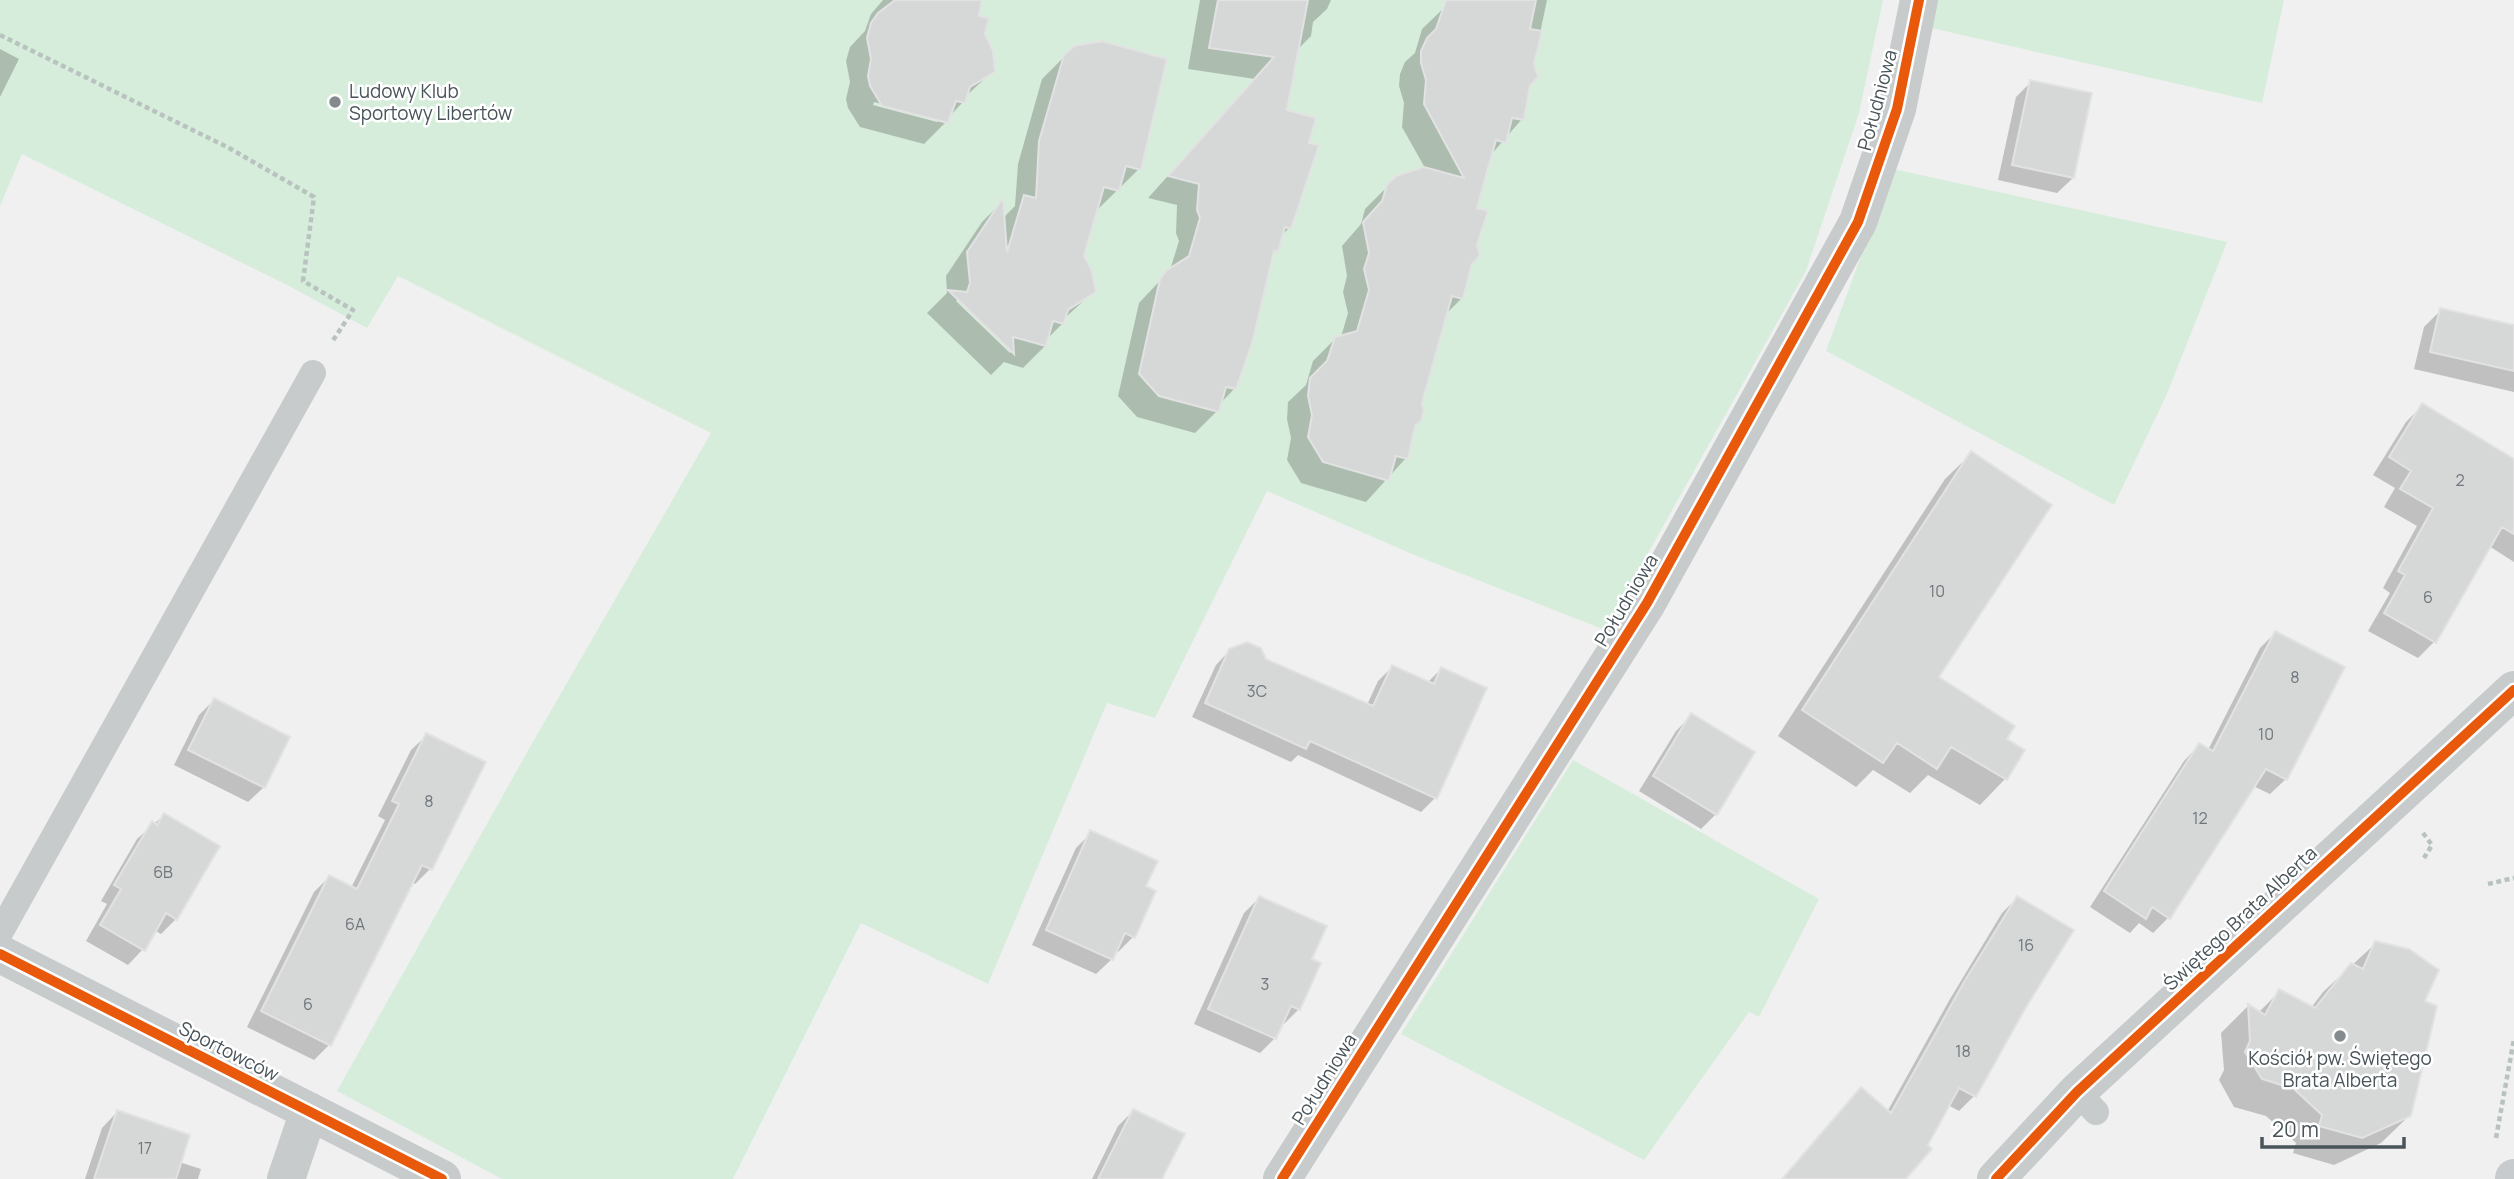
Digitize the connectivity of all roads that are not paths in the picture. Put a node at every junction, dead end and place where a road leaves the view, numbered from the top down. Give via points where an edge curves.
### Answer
1 (1919, 0) edge
2 (313, 373) road end
3 (2514, 690) edge
4 (0, 933) edge
5 (0, 954) edge
6 (309, 1111) junction
7 (286, 1179) edge
8 (442, 1179) edge
9 (1282, 1179) edge
10 (1996, 1179) edge

1 - 9 street, Południowa via 1897,108 1858,222 1647,603
2 - 4 lane
3 - 10 street, Świętego Brata Alberta via 2086,1102
5 - 6 street, Sportowców
6 - 7 street
6 - 8 street, Sportowców

